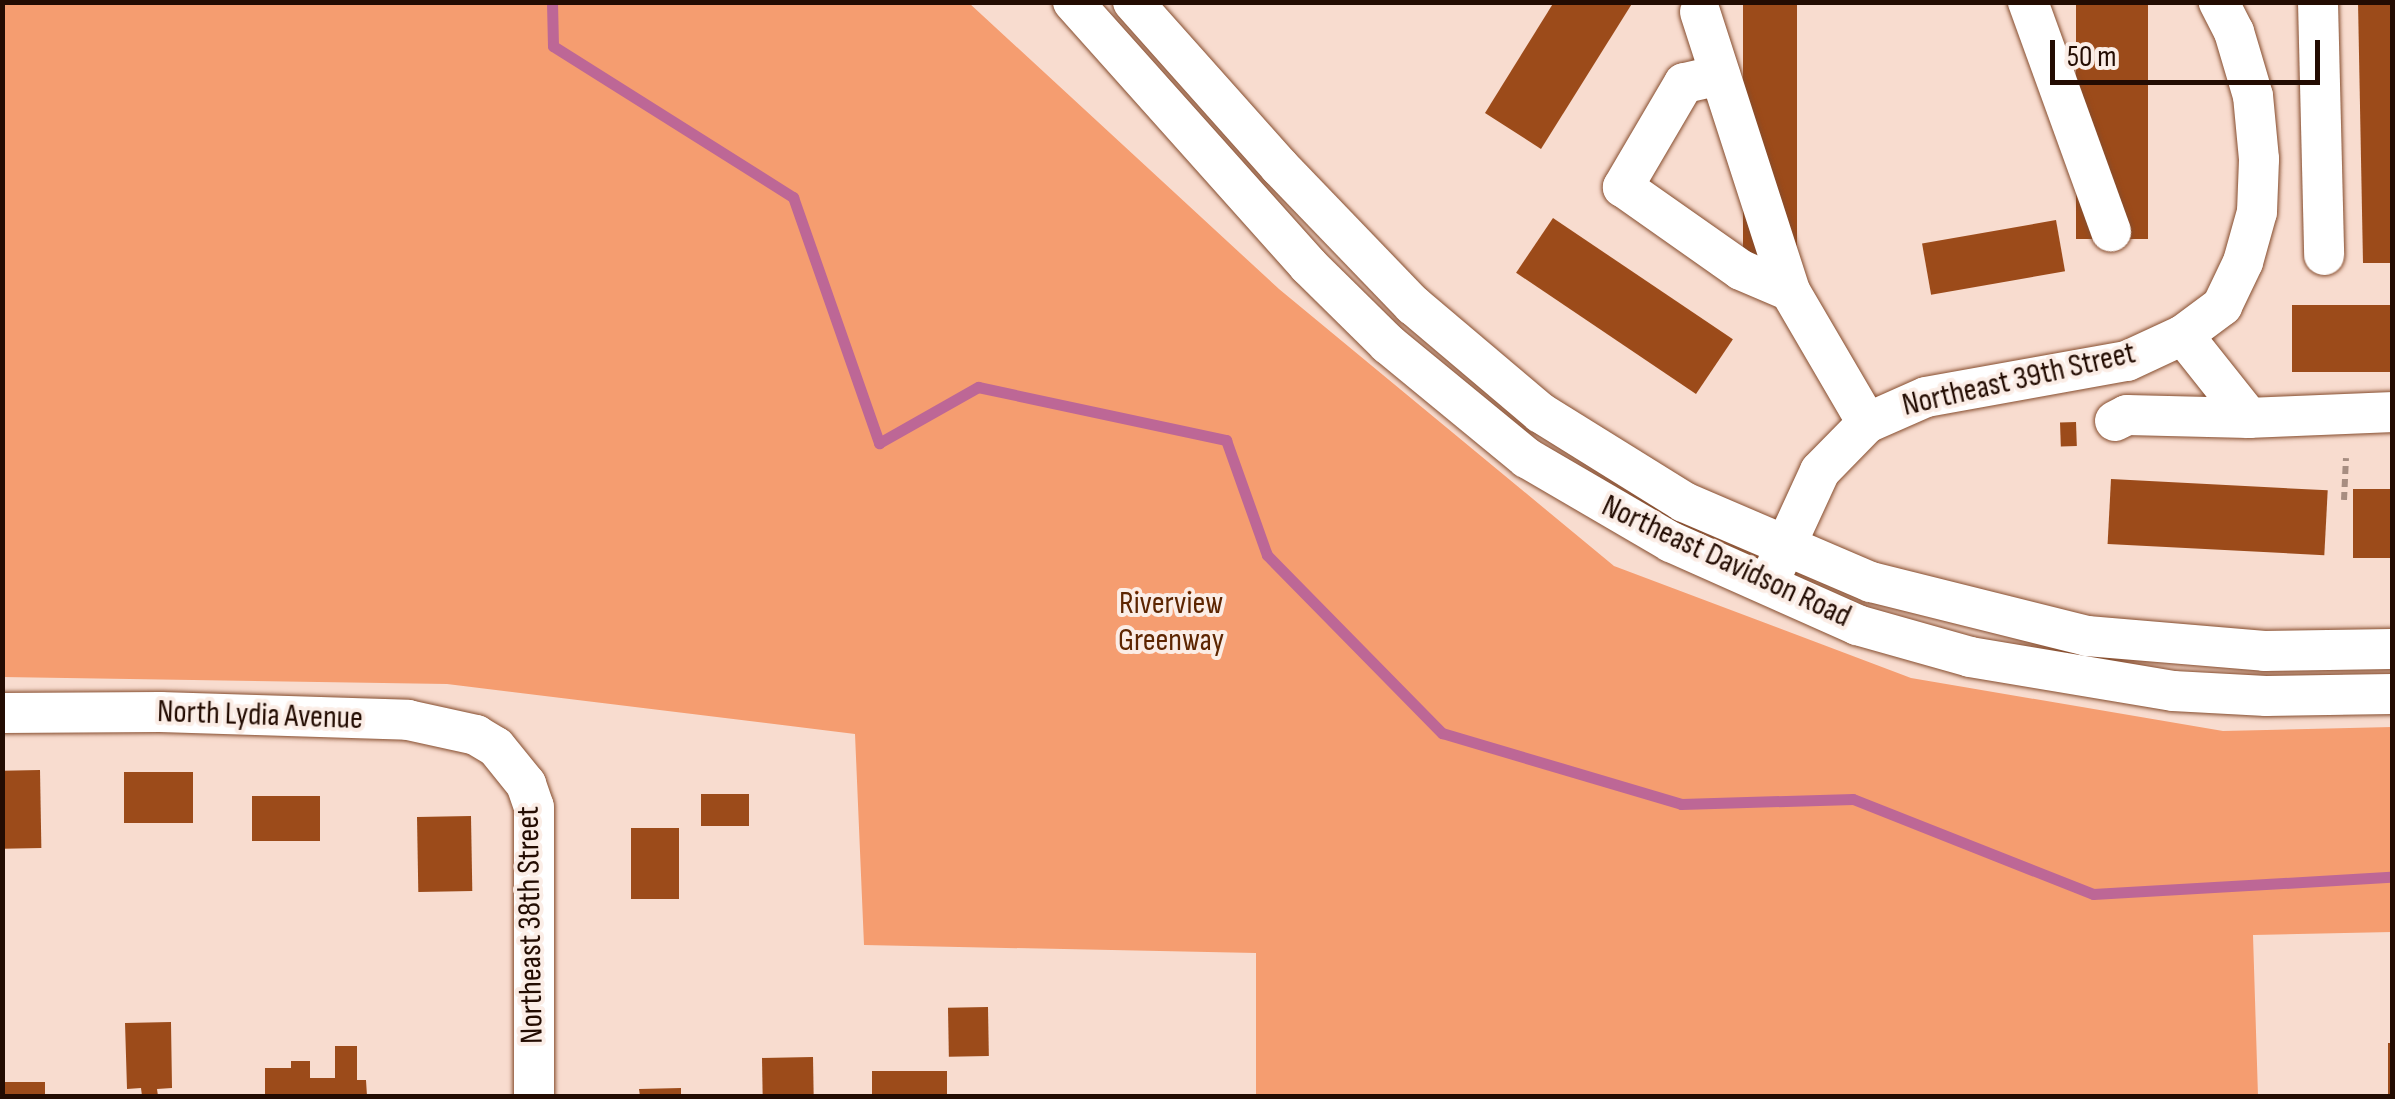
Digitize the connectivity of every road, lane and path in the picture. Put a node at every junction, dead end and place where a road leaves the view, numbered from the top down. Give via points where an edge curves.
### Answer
1 (1073, 2) edge
2 (1133, 2) edge
3 (2028, 2) edge
4 (2219, 2) edge
5 (2318, 2) edge
6 (1700, 12) dead end
7 (1720, 75) junction
8 (2111, 231) dead end
9 (2324, 255) dead end
10 (1790, 291) junction
11 (2183, 335) junction
12 (2392, 412) edge
13 (2249, 418) junction
14 (2114, 421) dead end
15 (1867, 423) junction
16 (2346, 458) dead end
17 (2344, 500) dead end
18 (1782, 546) junction
19 (1768, 589) junction
20 (2392, 649) edge
21 (2392, 694) edge
22 (2, 713) edge
23 (508, 758) joint
24 (534, 1096) edge

1 - 19 street, Northeast Davidson Road via 1309,266 1454,402 1601,504
2 - 18 street, Northeast Davidson Road via 1345,238 1486,370 1541,413 1684,502
3 - 8 street
4 - 11 street, Northeast 39th Street via 2253,96 2257,212 2222,306
5 - 9 street
6 - 7 street
7 - 10 street
7 - 10 street via 1684,83 1623,187 1741,270
10 - 15 street
11 - 13 street
11 - 15 street, Northeast 39th Street via 2127,361 1926,397
12 - 13 street
13 - 14 street
15 - 18 street, Northeast 39th Street via 1820,471
16 - 17 path
18 - 19 street, Northeast 39th Street
18 - 20 street, Northeast Davidson Road via 1871,582 2087,636 2264,651
19 - 21 street, Northeast Davidson Road via 1894,636 2092,680 2266,696
22 - 23 street, North Lydia Avenue via 408,720 476,735
23 - 24 street, Northeast 38th Street via 534,807

